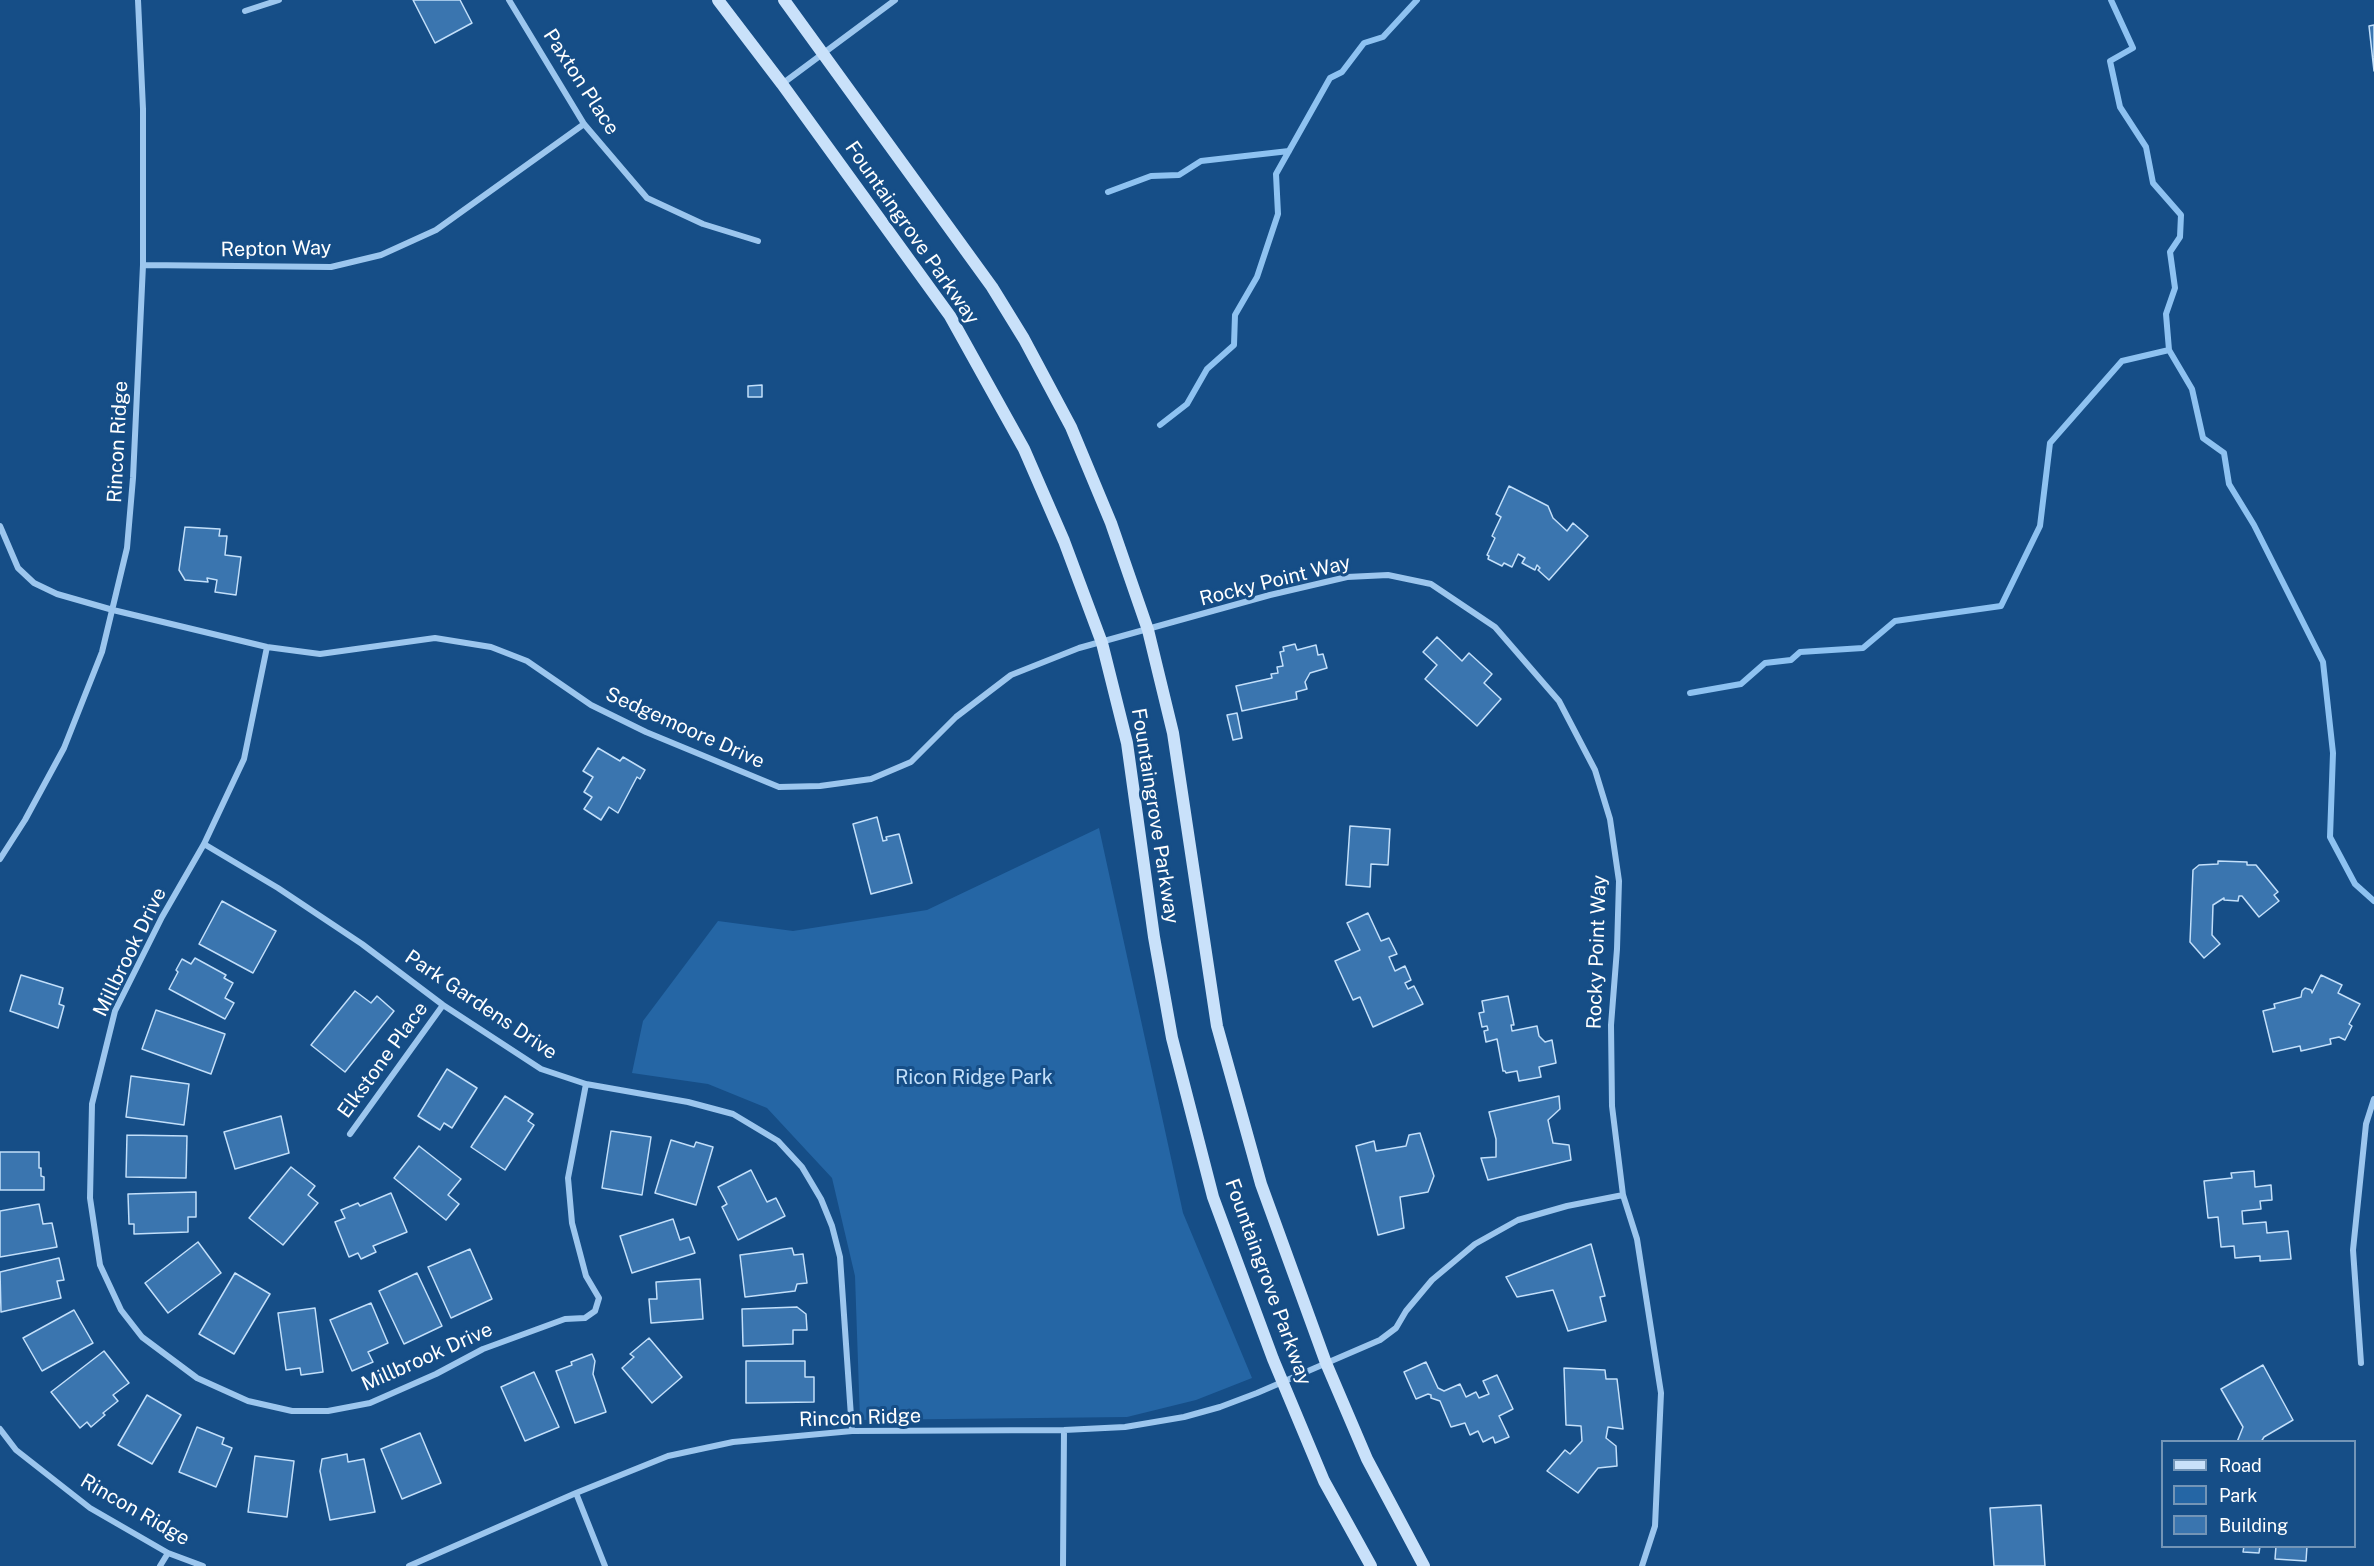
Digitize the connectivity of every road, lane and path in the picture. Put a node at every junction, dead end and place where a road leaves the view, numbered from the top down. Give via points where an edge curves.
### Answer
1 (138, 0) edge
2 (279, 0) edge
3 (509, 0) edge
4 (718, 0) edge
5 (784, 0) edge
6 (894, 0) edge
7 (245, 11) dead end
8 (824, 54) junction
9 (782, 84) junction
10 (584, 124) junction
11 (758, 241) dead end
12 (143, 265) junction
13 (0, 526) edge
14 (113, 610) junction
15 (1148, 630) junction
16 (1102, 643) junction
17 (267, 647) junction
18 (204, 844) junction
19 (0, 859) edge
20 (443, 1005) junction
21 (586, 1083) junction
22 (2374, 1099) edge
23 (350, 1134) dead end
24 (1623, 1195) junction
25 (1326, 1363) junction
26 (2361, 1363) dead end
27 (1282, 1382) junction
28 (0, 1429) edge
29 (1064, 1430) junction
30 (852, 1431) junction
31 (576, 1493) junction
32 (168, 1553) junction
33 (160, 1566) edge
34 (203, 1566) edge
35 (409, 1566) edge
36 (605, 1566) edge
37 (1063, 1566) edge
38 (1371, 1566) edge
39 (1424, 1566) edge
40 (1642, 1566) edge

1 - 12 street, Rincon Ridge
2 - 7 street
3 - 10 street, Paxton Place
4 - 9 main road, Fountaingrove Parkway
5 - 8 main road, Fountaingrove Parkway
6 - 8 street
8 - 9 street
8 - 15 main road, Fountaingrove Parkway via 992,286 1024,339 1071,427 1111,523
9 - 16 main road, Fountaingrove Parkway via 950,316 1024,449
10 - 11 street, Paxton Place via 647,198 703,224
10 - 12 street, Repton Way via 436,230 381,255 331,267
12 - 14 street, Rincon Ridge via 134,478 127,548
13 - 14 street, Sedgemoore Drive via 18,568 34,583
14 - 17 street, Sedgemoore Drive
14 - 19 street, Rincon Ridge via 102,652 64,748 26,820
15 - 16 street, Sedgemoore Drive
15 - 24 street, Rocky Point Way via 1347,577 1388,575 1431,584 1495,627 1559,701 1595,770 1610,819 1619,881 1611,1025 1612,1106
15 - 25 main road, Fountaingrove Parkway via 1173,733 1217,1026 1261,1184
16 - 17 street, Sedgemoore Drive via 1011,675 956,717 911,762 871,779 779,787 646,732 591,705 527,661 492,647 435,638 320,654
16 - 27 main road, Fountaingrove Parkway via 1127,743 1172,1038 1213,1197
17 - 18 street, Millbrook Drive via 244,759
18 - 20 street, Park Gardens Drive via 362,944
18 - 21 street, Millbrook Drive via 115,1011 92,1104 90,1198 100,1265 121,1310 142,1337 197,1378 248,1401 292,1411 328,1411 370,1403 483,1349 565,1319 585,1318 595,1311 599,1298 586,1276 572,1223 567,1178
20 - 21 street, Park Gardens Drive via 541,1069
20 - 23 street, Elkstone Place
21 - 30 street, Park Gardens Drive via 733,1114 778,1141 802,1167 832,1226 840,1257
22 - 26 street via 2367,1124 2353,1250
24 - 25 street, Rincon Ridge via 1518,1220 1475,1244 1426,1285 1396,1328 1359,1351
24 - 40 street, Rocky Point Way via 1638,1239 1661,1393 1655,1527
25 - 27 street, Rincon Ridge
25 - 39 main road, Fountaingrove Parkway via 1367,1459
27 - 29 street, Rincon Ridge via 1184,1417 1125,1427
27 - 38 main road, Fountaingrove Parkway via 1324,1481
28 - 32 street, Rincon Ridge via 16,1450 90,1509
29 - 30 street, Rincon Ridge
29 - 37 street
30 - 31 street, Rincon Ridge via 733,1442 690,1451
31 - 35 street, Rincon Ridge
31 - 36 street
32 - 33 street
32 - 34 street, Rincon Ridge

